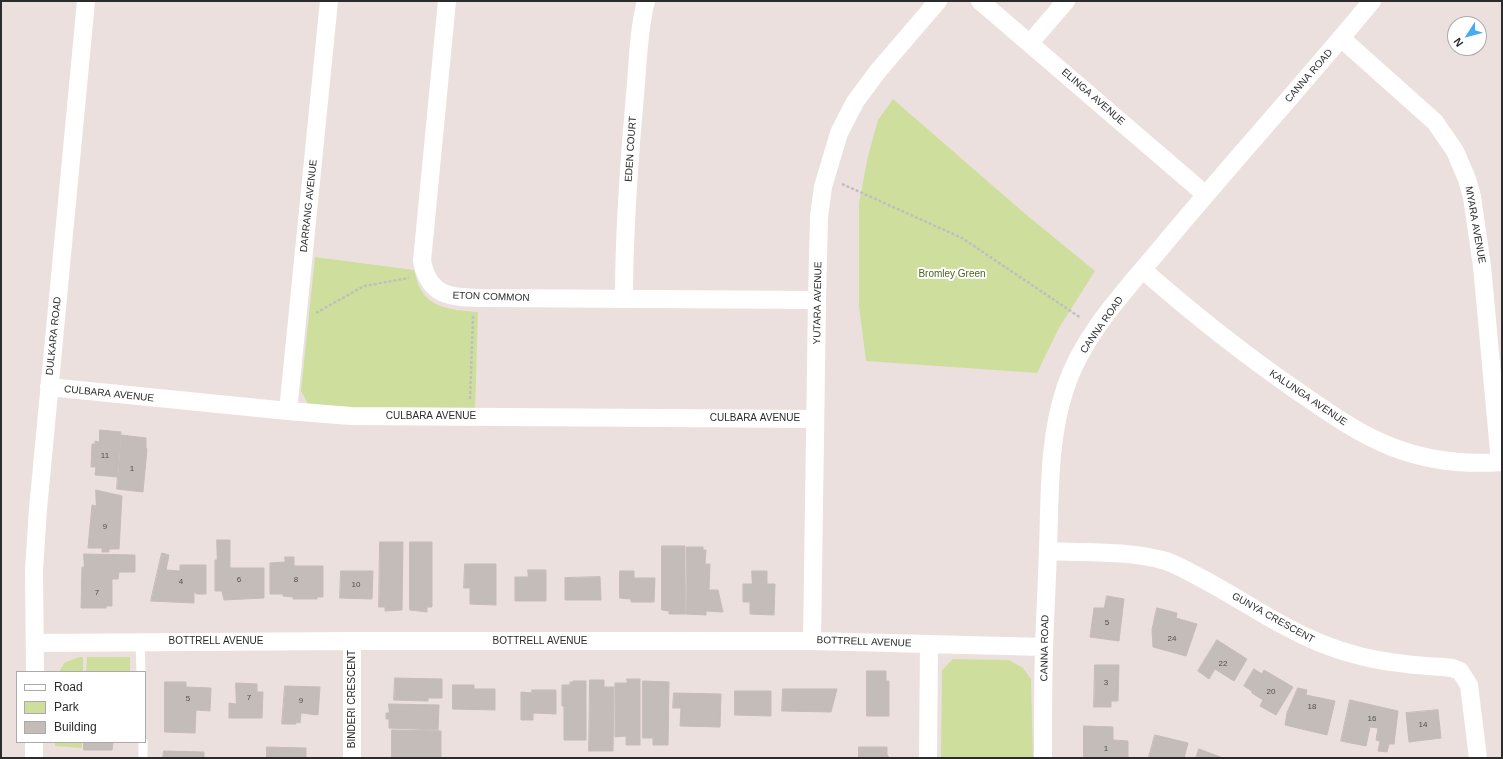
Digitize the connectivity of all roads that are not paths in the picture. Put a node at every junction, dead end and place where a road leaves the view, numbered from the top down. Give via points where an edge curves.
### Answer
1 (86, 1) edge
2 (329, 1) edge
3 (447, 1) edge
4 (646, 1) edge
5 (938, 1) edge
6 (980, 1) edge
7 (1066, 1) edge
8 (1372, 1) edge
9 (1341, 38) junction
10 (1030, 43) junction
11 (1206, 194) junction
12 (1143, 270) junction
13 (624, 298) junction
14 (817, 300) junction
15 (49, 387) junction
16 (288, 411) junction
17 (815, 419) junction
18 (1501, 462) edge
19 (1048, 551) junction
20 (352, 641) junction
21 (812, 641) junction
22 (140, 642) junction
23 (35, 643) junction
24 (929, 644) junction
25 (1044, 647) junction
26 (35, 671) edge
27 (141, 671) edge
28 (34, 743) edge
29 (143, 743) edge
30 (34, 758) edge
31 (143, 758) edge
32 (352, 758) edge
33 (928, 758) edge
34 (1043, 758) edge
35 (1478, 758) edge

1 - 15 street, DULKARA ROAD
2 - 16 street, DARRANG AVENUE
3 - 13 street, ETON COMMON via 422,261 430,282 448,296
4 - 13 street, EDEN COURT via 640,38 631,145
5 - 14 street, YUTARA AVENUE via 878,71 855,102 839,133 825,178 819,217
6 - 10 street, ELINGA AVENUE
7 - 10 street
8 - 9 street, CANNA ROAD
9 - 11 street, CANNA ROAD
9 - 18 street, MYARA AVENUE via 1435,122 1454,151 1467,180 1472,197 1482,266
10 - 11 street, ELINGA AVENUE
11 - 12 street, CANNA ROAD
12 - 18 street, KALUNGA AVENUE via 1219,333 1340,421 1392,447 1417,454 1463,464
12 - 19 street, CANNA ROAD via 1087,342 1065,387 1056,417 1050,465
13 - 14 street, ETON COMMON
14 - 17 street, YUTARA AVENUE
15 - 16 street, CULBARA AVENUE
15 - 23 street, DULKARA ROAD via 35,562
16 - 17 street, CULBARA AVENUE via 351,416
17 - 21 street, YUTARA AVENUE
19 - 25 street, CANNA ROAD
19 - 35 street, GUNYA CRESCENT via 1125,554 1167,562 1208,582 1283,626 1337,650 1386,662 1452,668 1460,672 1469,685
20 - 21 street, BOTTRELL AVENUE
20 - 22 street, BOTTRELL AVENUE
20 - 32 street, BINDERI CRESCENT
21 - 24 street, BOTTRELL AVENUE
22 - 23 street, BOTTRELL AVENUE
22 - 27 lane
23 - 26 street, DULKARA ROAD
24 - 25 street, BOTTRELL AVENUE
24 - 33 street
25 - 34 street, CANNA ROAD
28 - 30 street
29 - 31 lane

